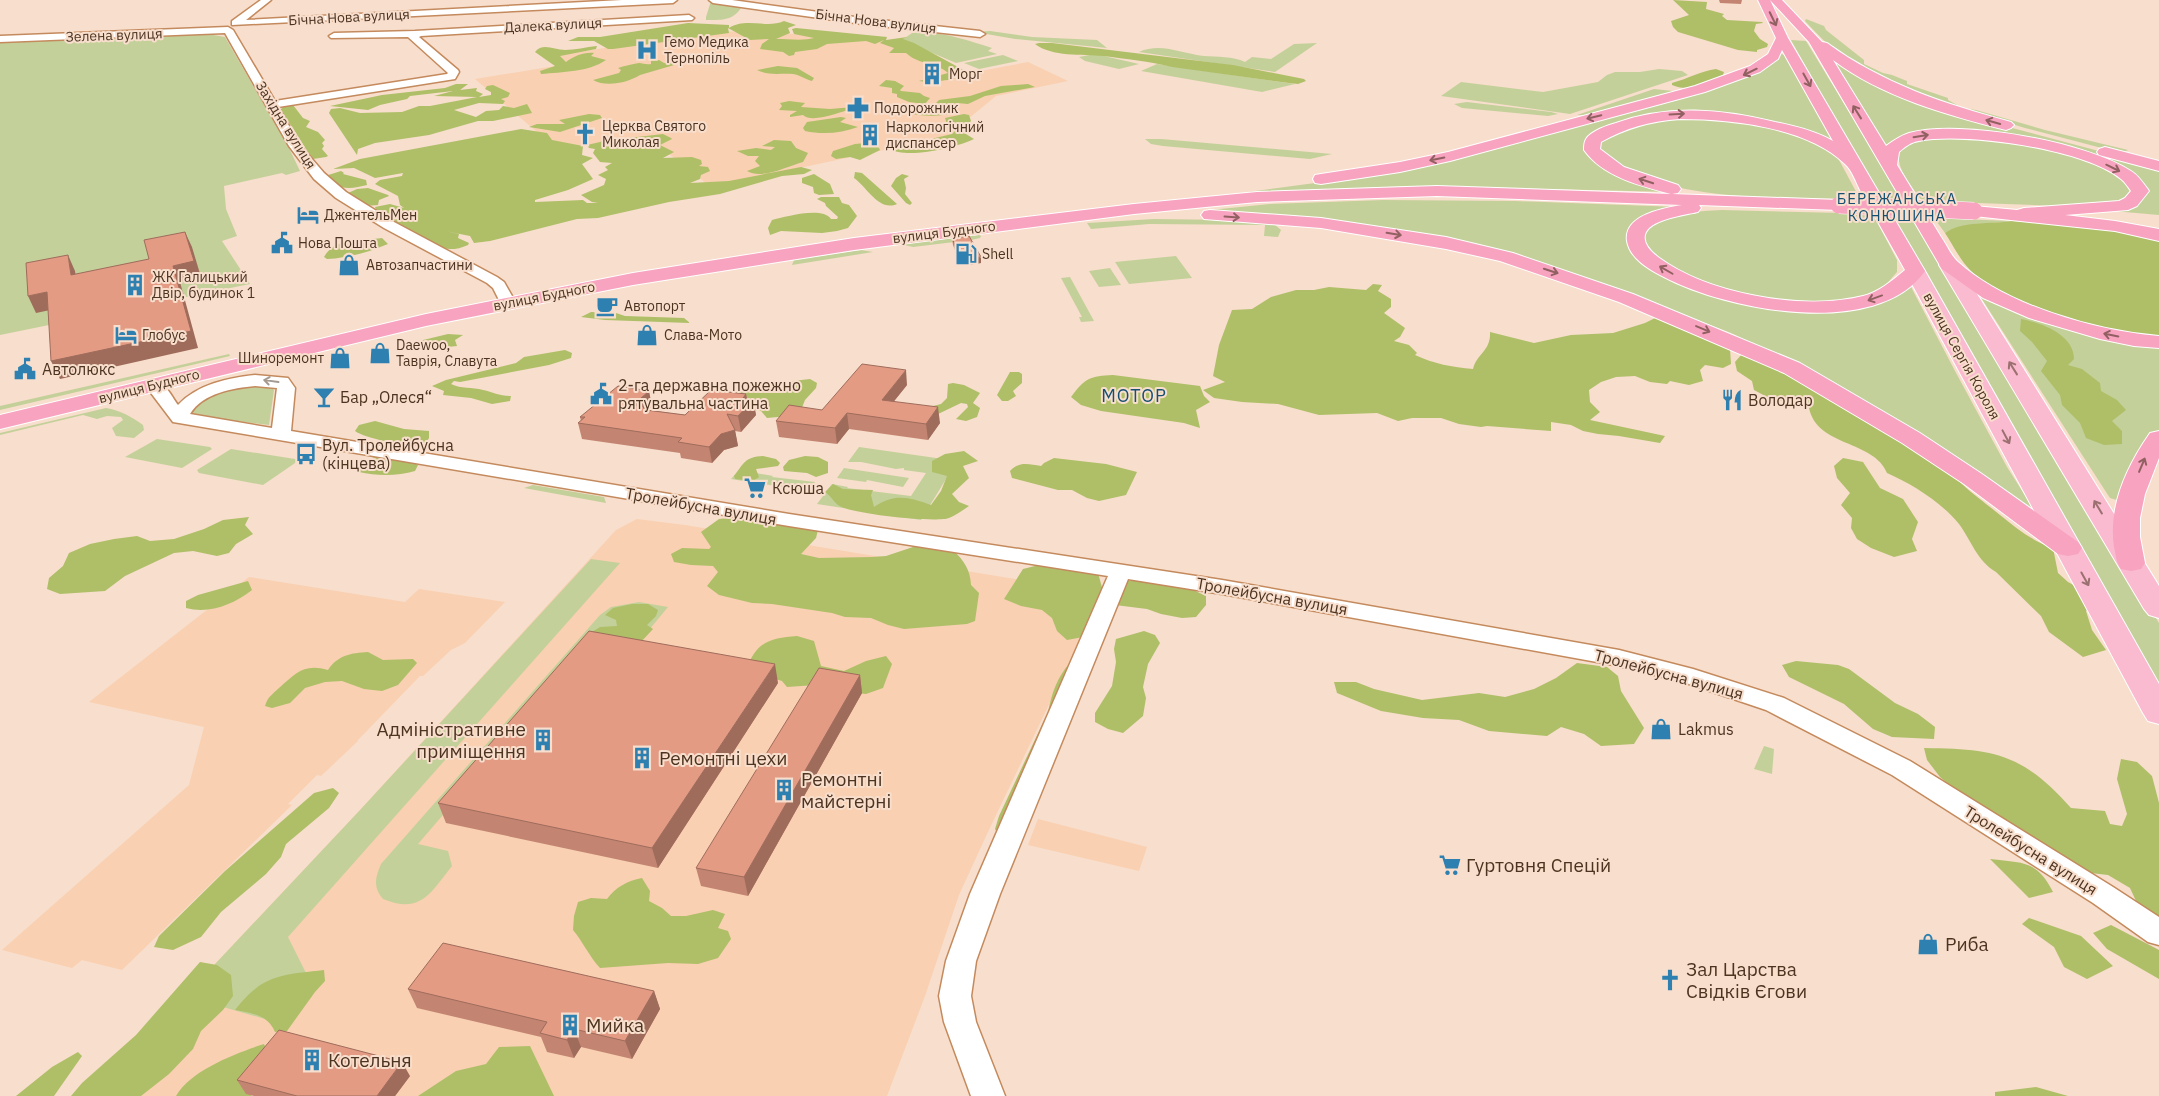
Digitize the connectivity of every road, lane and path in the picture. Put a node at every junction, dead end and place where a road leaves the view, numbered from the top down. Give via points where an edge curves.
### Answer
1 (267, 0) edge
2 (672, 0) edge
3 (713, 0) edge
4 (1764, 0) edge
5 (1776, 0) edge
6 (689, 18) dead end
7 (232, 27) junction
8 (417, 34) junction
9 (980, 34) dead end
10 (334, 36) dead end
11 (1782, 38) junction
12 (0, 39) edge
13 (1814, 40) junction
14 (271, 105) junction
15 (1852, 161) junction
16 (1889, 165) junction
17 (2159, 166) edge
18 (1727, 200) junction
19 (1134, 209) junction
20 (1974, 211) junction
21 (2024, 213) junction
22 (1096, 214) junction
23 (2159, 220) edge
24 (2159, 236) edge
25 (1949, 265) junction
26 (1915, 271) junction
27 (508, 303) junction
28 (2159, 342) edge
29 (154, 384) junction
30 (179, 418) junction
31 (0, 422) edge
32 (283, 436) junction
33 (2159, 438) edge
34 (2068, 548) junction
35 (2131, 563) junction
36 (1121, 570) junction
37 (2159, 609) edge
38 (2159, 713) edge
39 (2159, 933) edge
40 (988, 1096) edge

1 - 7 street
2 - 7 street, Бічна Нова вулиця
3 - 9 street, Бічна Нова вулиця
4 -> 11 highway, вулиця Сергія Короля
5 - 13 highway
6 - 8 street, Далека вулиця via 441,30
7 - 12 street, Зелена вулиця
7 - 14 street, Західна вулиця
8 - 10 street, Далека вулиця
8 - 14 street via 413,37 454,72 451,77
11 - 13 highway
11 -> 15 highway, вулиця Сергія Короля
11 -> 19 highway via 1773,56 1740,77 1491,146 1400,167
16 -> 13 highway
17 -> 13 highway via 1919,99 1870,79
14 - 27 street, Західна вулиця via 311,168 341,195 492,280 499,285
18 -> 15 highway via 1672,189 1613,168 1592,150 1593,140 1607,130 1660,115 1701,114 1753,121 1800,133 1820,140
15 - 26 highway, вулиця Сергія Короля
16 -> 21 highway via 1891,150 1902,141 1917,136 1984,136 2047,145 2095,160 2130,176 2140,191 2137,197 2122,206
16 - 25 highway
18 - 19 highway via 1437,191 1257,197
18 - 20 highway, bridge
26 -> 18 highway via 1888,292 1864,302 1793,305 1743,298 1692,283 1670,273 1643,254 1636,235 1638,228 1648,221 1664,214
19 - 22 highway
20 - 21 highway
20 - 24 highway via 2116,226
21 - 23 highway
22 - 27 highway, вулиця Будного via 769,256
22 -> 34 highway via 1198,214 1321,224 1446,243 1506,257 1572,278 1672,316 1792,368 1919,443
28 -> 25 highway via 2100,333 2036,314 1990,294
35 -> 25 main road
26 -> 34 main road, вулиця Сергія Короля
27 - 29 highway, вулиця Будного
29 - 30 street
29 - 31 highway, вулиця Будного
30 - 32 street, Тролейбусна вулиця
32 -> 30 street via 280,430 286,388 282,382 251,380 225,386 200,395 183,408
32 - 36 street, Тролейбусна вулиця via 780,519
35 -> 33 highway via 2125,526 2137,476 2148,452
34 -> 38 main road, вулиця Сергія Короля
35 - 37 main road
36 - 39 street, Тролейбусна вулиця via 1573,649 1693,677 1775,704 1901,768
36 - 40 street via 985,894 961,961 955,996 960,1022

